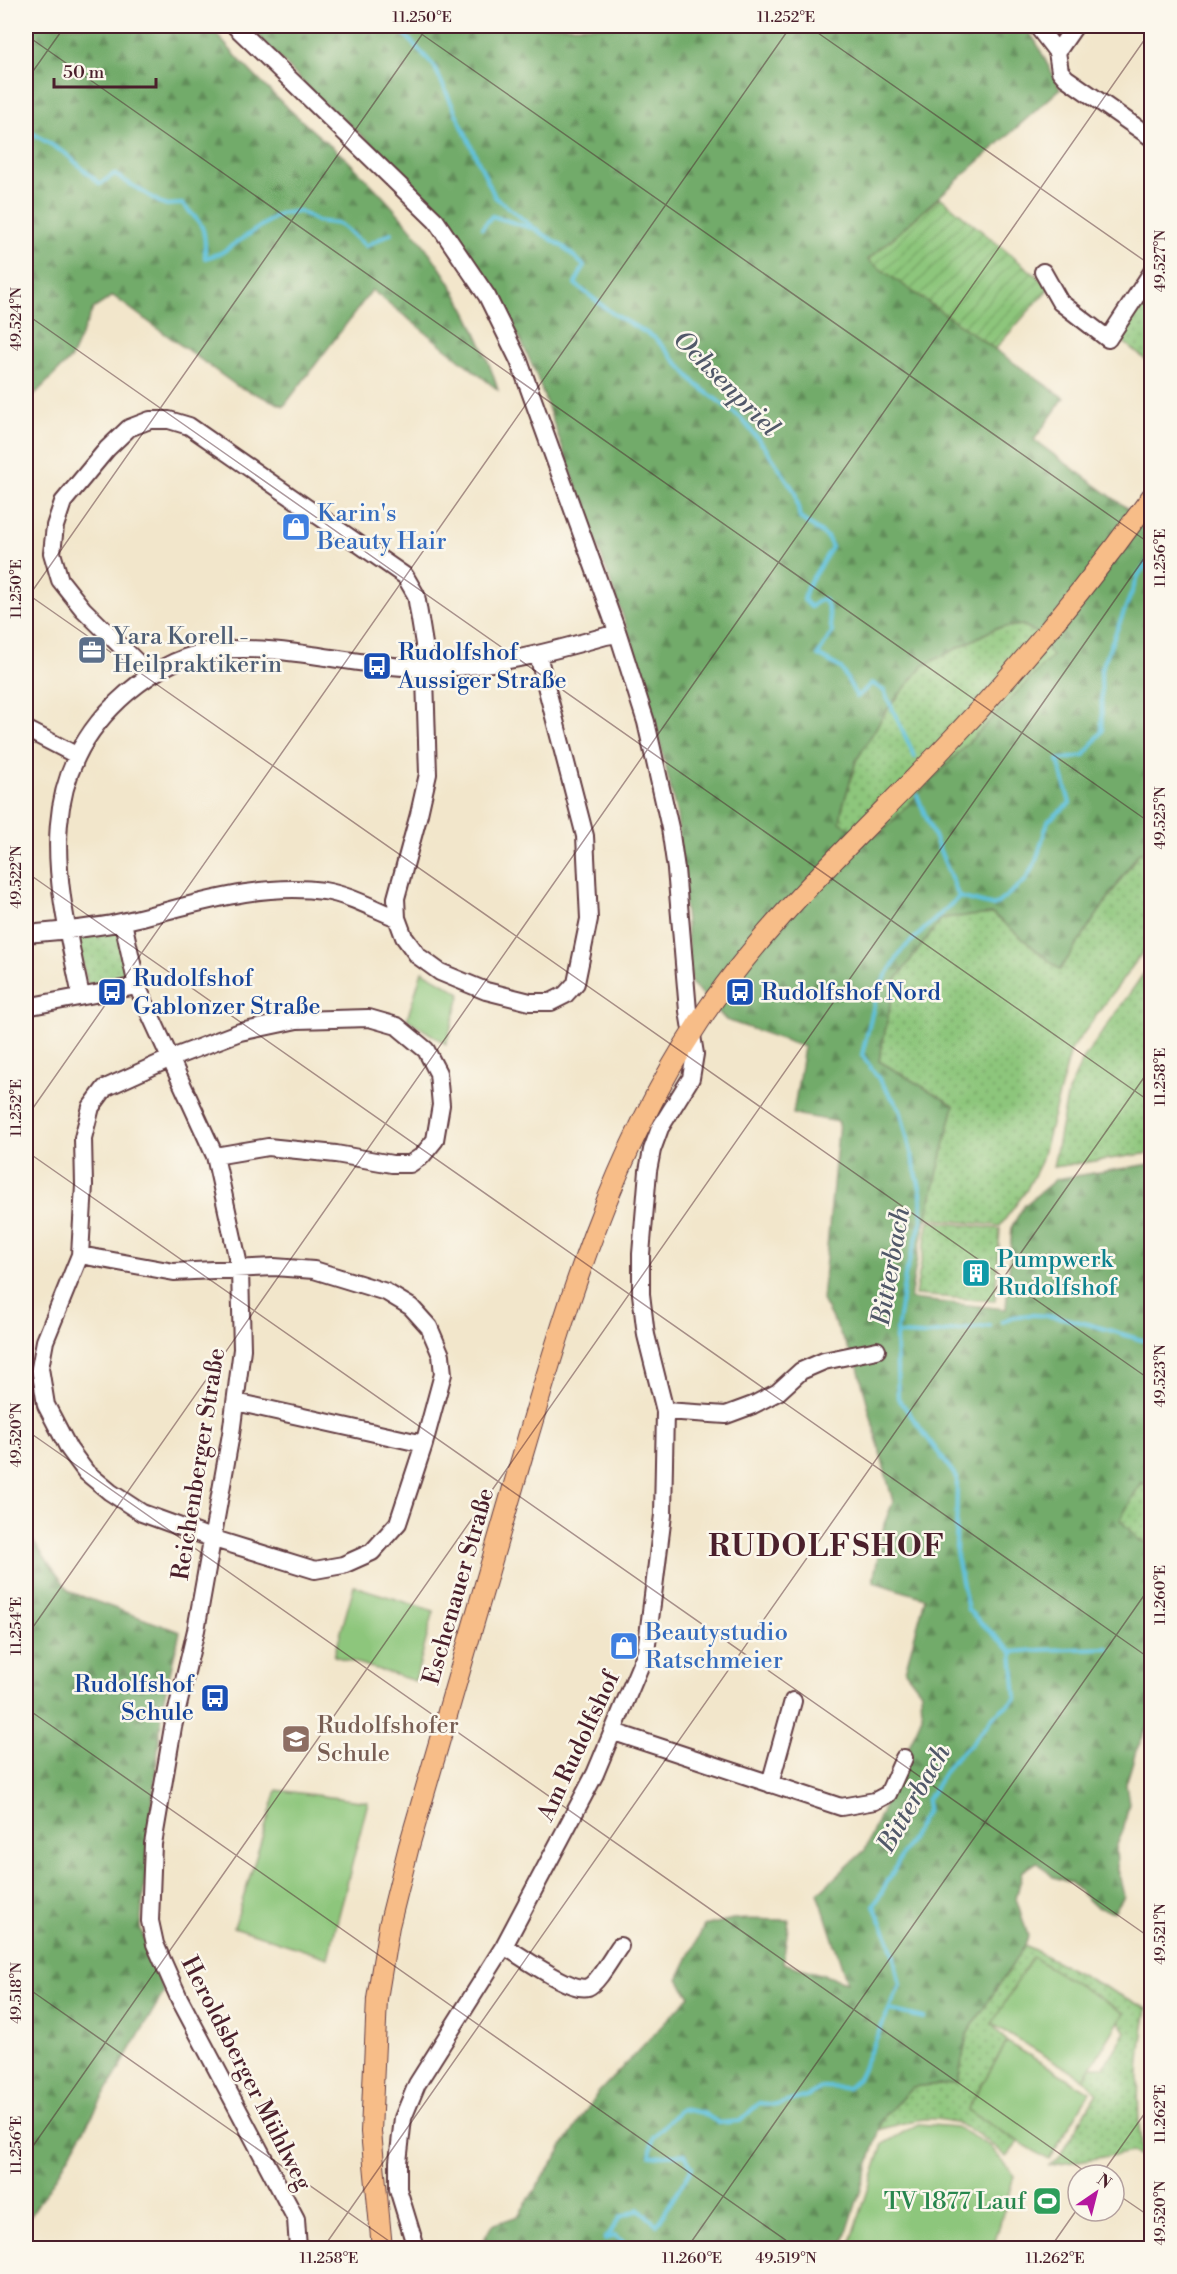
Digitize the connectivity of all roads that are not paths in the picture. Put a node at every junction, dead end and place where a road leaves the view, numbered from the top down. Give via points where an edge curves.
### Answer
1 (235, 26) edge
2 (1037, 26) edge
3 (1075, 26) edge
4 (1057, 52) junction
5 (1152, 138) edge
6 (1043, 272) dead end
7 (1152, 272) edge
8 (1152, 496) edge
9 (618, 634) junction
10 (538, 655) junction
11 (426, 668) junction
12 (149, 674) junction
13 (26, 729) edge
14 (76, 755) junction
15 (397, 918) junction
16 (123, 922) junction
17 (67, 930) junction
18 (26, 934) edge
19 (137, 986) junction
20 (81, 996) junction
21 (26, 1007) edge
22 (691, 1034) junction
23 (170, 1059) junction
24 (215, 1156) junction
25 (80, 1255) junction
26 (240, 1270) junction
27 (877, 1350) dead end
28 (236, 1402) junction
29 (665, 1411) junction
30 (424, 1444) junction
31 (211, 1538) junction
32 (793, 1701) dead end
33 (614, 1732) junction
34 (904, 1758) dead end
35 (770, 1784) junction
36 (150, 1921) joint
37 (504, 1946) junction
38 (620, 1946) dead end
39 (298, 2248) edge
40 (382, 2248) edge
41 (416, 2248) edge

1 - 9 street, Am Rudolfshof via 427,211 481,287 519,362
2 - 4 street
3 - 4 street
4 - 5 street via 1060,71 1066,78
6 - 7 street via 1060,302 1108,339
8 - 22 main road, Eschenauer Straße via 1029,656 822,873 742,964
9 - 10 street
9 - 22 street, Am Rudolfshof via 646,722 670,828
10 - 11 street
10 - 15 street via 585,836 589,919 576,983 551,1002 530,1002 486,991 440,972 418,956 404,937
11 - 12 street via 377,666 270,650 219,650 176,660
11 - 12 street via 416,595 405,576 189,426 150,420 129,428 63,502 52,553 60,580
11 - 15 street via 428,774 396,898
12 - 14 street via 105,711
13 - 14 street
14 - 17 street via 59,809 56,843
15 - 16 street via 323,891 264,889
16 - 17 street
16 - 19 street, Reichenberger Straße
17 - 18 street
17 - 20 street
19 - 20 street
19 - 23 street, Reichenberger Straße
20 - 21 street
22 - 29 street, Am Rudolfshof via 695,1054 691,1078 660,1128 648,1171 641,1254 646,1335
22 - 40 main road, Eschenauer Straße via 620,1166 599,1221 549,1367 409,1846 389,1926 377,1999 371,2132
23 - 24 street, Reichenberger Straße
23 - 24 street via 240,1032 297,1020 369,1018 397,1026 413,1037 426,1050 438,1073 441,1105 435,1140 410,1164 268,1147
23 - 25 street via 105,1088 90,1107 83,1138
24 - 26 street, Reichenberger Straße
25 - 26 street via 174,1272
25 - 31 street via 45,1341 40,1368 46,1405 69,1449 86,1472 110,1492 142,1513
26 - 28 street, Reichenberger Straße via 242,1349
26 - 30 street via 314,1270 386,1292 411,1307 429,1327 441,1355 443,1374
27 - 29 street via 824,1361 801,1371 778,1392 726,1415
28 - 30 street
28 - 31 street, Reichenberger Straße
29 - 33 street, Am Rudolfshof via 663,1515 646,1652
30 - 31 street via 398,1523 372,1552 343,1565 315,1570
31 - 36 street, Reichenberger Straße via 153,1844
32 - 35 street
33 - 35 street
33 - 37 street, Am Rudolfshof
34 - 35 street via 888,1794 875,1801 841,1807
36 - 39 street, Heroldsberger Mühlweg via 155,1944 179,1998 296,2219
37 - 38 street via 571,1986 587,1988
37 - 41 street, Am Rudolfshof via 417,2084 403,2118 398,2189

